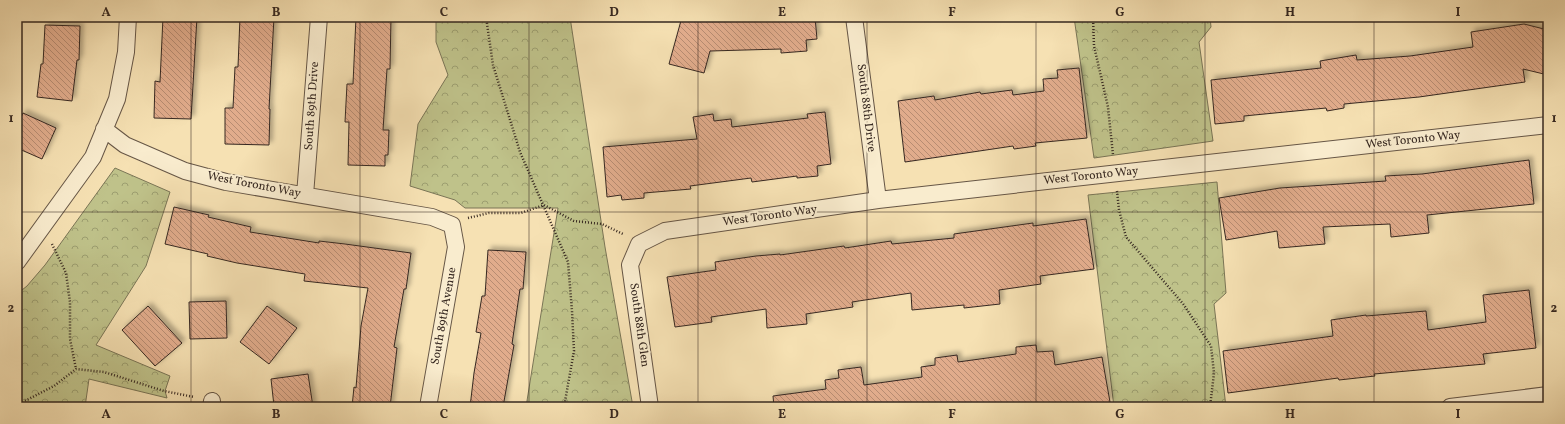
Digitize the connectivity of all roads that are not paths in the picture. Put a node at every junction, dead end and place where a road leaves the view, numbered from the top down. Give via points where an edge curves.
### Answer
1 (128, 17) edge
2 (319, 17) edge
3 (854, 17) edge
4 (1548, 125) edge
5 (104, 130) junction
6 (305, 196) junction
7 (878, 200) junction
8 (452, 225) joint
9 (638, 244) joint
10 (17, 262) edge
11 (1548, 395) edge
12 (428, 407) edge
13 (650, 407) edge
14 (1450, 407) edge

1 - 5 street via 126,52 117,99
2 - 6 street, South 89th Drive
3 - 7 street, South 88th Drive
4 - 7 street, West Toronto Way
5 - 6 street, West Toronto Way via 125,145 185,170 226,182
5 - 10 street via 93,157
6 - 8 street, West Toronto Way via 432,217
7 - 9 street, West Toronto Way via 665,231
8 - 12 street, South 89th Avenue via 456,247
9 - 13 street, South 88th Glen via 630,265
11 - 14 street

